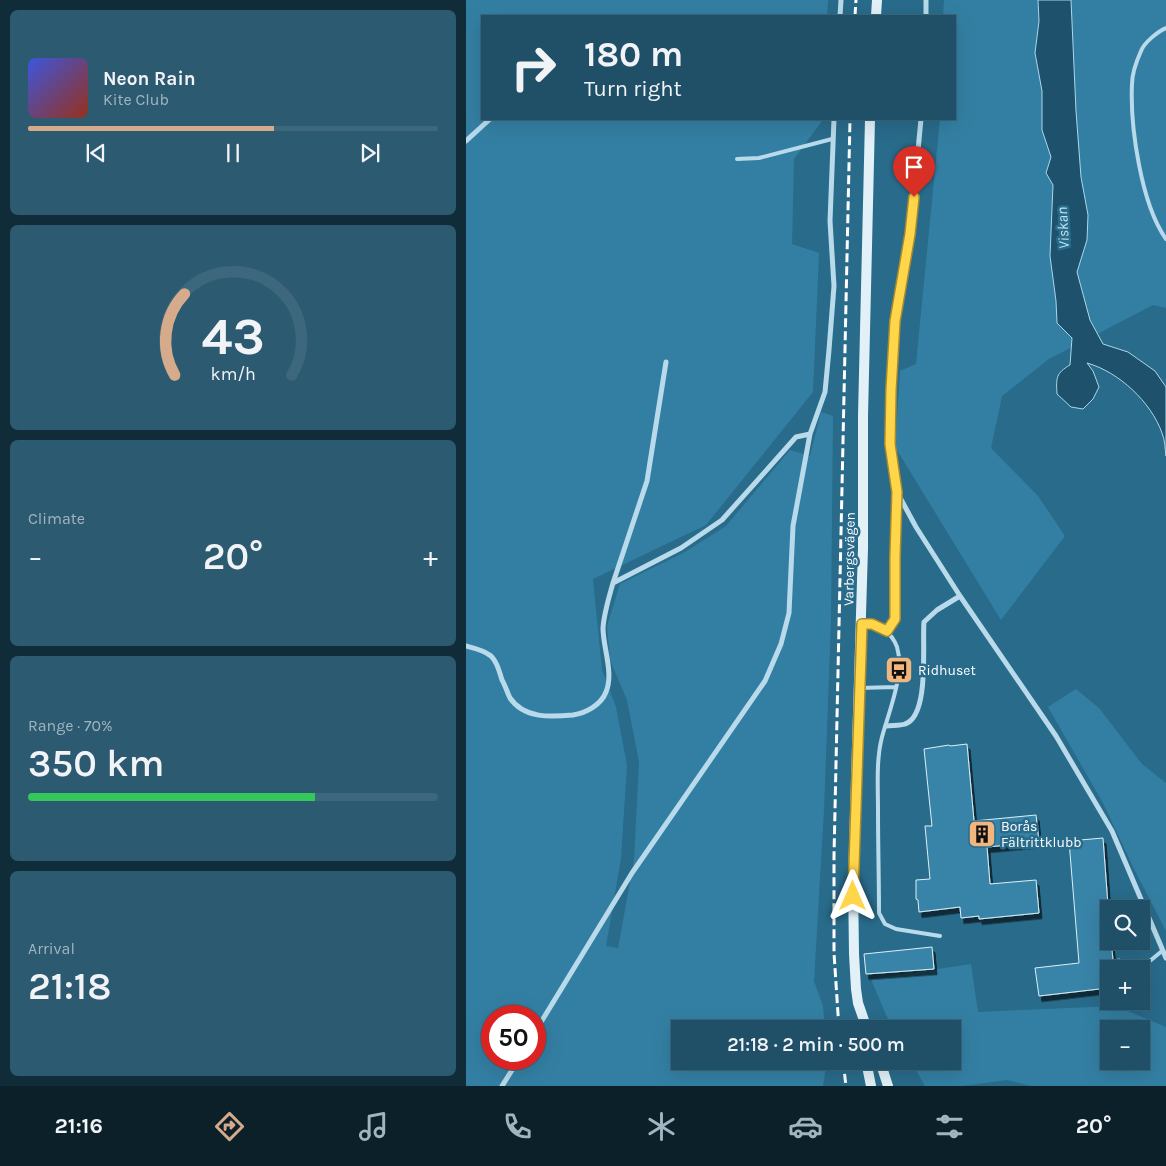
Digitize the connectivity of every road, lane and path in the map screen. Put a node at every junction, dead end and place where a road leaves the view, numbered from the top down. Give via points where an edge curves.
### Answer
1 (841, 0) edge
2 (877, 0) edge
3 (926, 0) edge
4 (840, 15) edge
5 (876, 15) edge
6 (926, 15) edge
7 (1166, 28) edge
8 (489, 120) edge
9 (834, 120) edge
10 (870, 120) edge
11 (921, 120) edge
12 (832, 139) junction
13 (466, 141) edge
14 (737, 159) dead end
15 (1166, 239) edge
16 (666, 362) dead end
17 (810, 434) junction
18 (897, 492) junction
19 (612, 583) junction
20 (960, 596) junction
21 (862, 624) junction
22 (887, 631) junction
23 (466, 646) edge
24 (859, 688) junction
25 (896, 688) junction
26 (886, 726) junction
27 (940, 936) dead end
28 (1162, 950) junction
29 (1166, 958) edge
30 (1150, 960) edge
31 (546, 1014) edge
32 (862, 1020) edge
33 (512, 1070) edge
34 (868, 1070) edge
35 (883, 1070) edge
36 (502, 1086) edge
37 (871, 1086) edge
38 (888, 1086) edge

1 - 4 street
2 - 5 main road
3 - 6 street
7 - 15 lane via 1141,49 1132,82 1135,147 1159,230
8 - 13 street
9 - 12 street
10 - 21 main road, Varbergsvägen
11 - 18 street via 910,234 895,321 890,444
12 - 14 lane via 759,158
12 - 17 street via 830,221 834,286 825,392
16 - 19 street via 648,481
17 - 19 street via 796,438 722,520 681,548
17 - 31 street via 792,526 789,613 781,644 765,681 632,873
18 - 20 street
18 - 22 street via 895,619
19 - 23 street via 603,627 608,685 602,700 591,709 579,714 537,716 519,707 510,698 497,664 490,655
20 - 26 street via 924,622 925,667 916,716 906,724
20 - 28 street via 1056,736 1112,831
21 - 22 lane via 872,624
21 - 24 main road, Varbergsvägen
22 - 25 lane via 897,649 899,670
24 - 25 lane
24 - 32 main road, Varbergsvägen via 853,869 854,954
25 - 26 lane
26 - 27 lane via 878,768 879,913 885,924 896,929
28 - 29 street
28 - 30 lane
33 - 36 street
34 - 37 main road
35 - 38 main road

